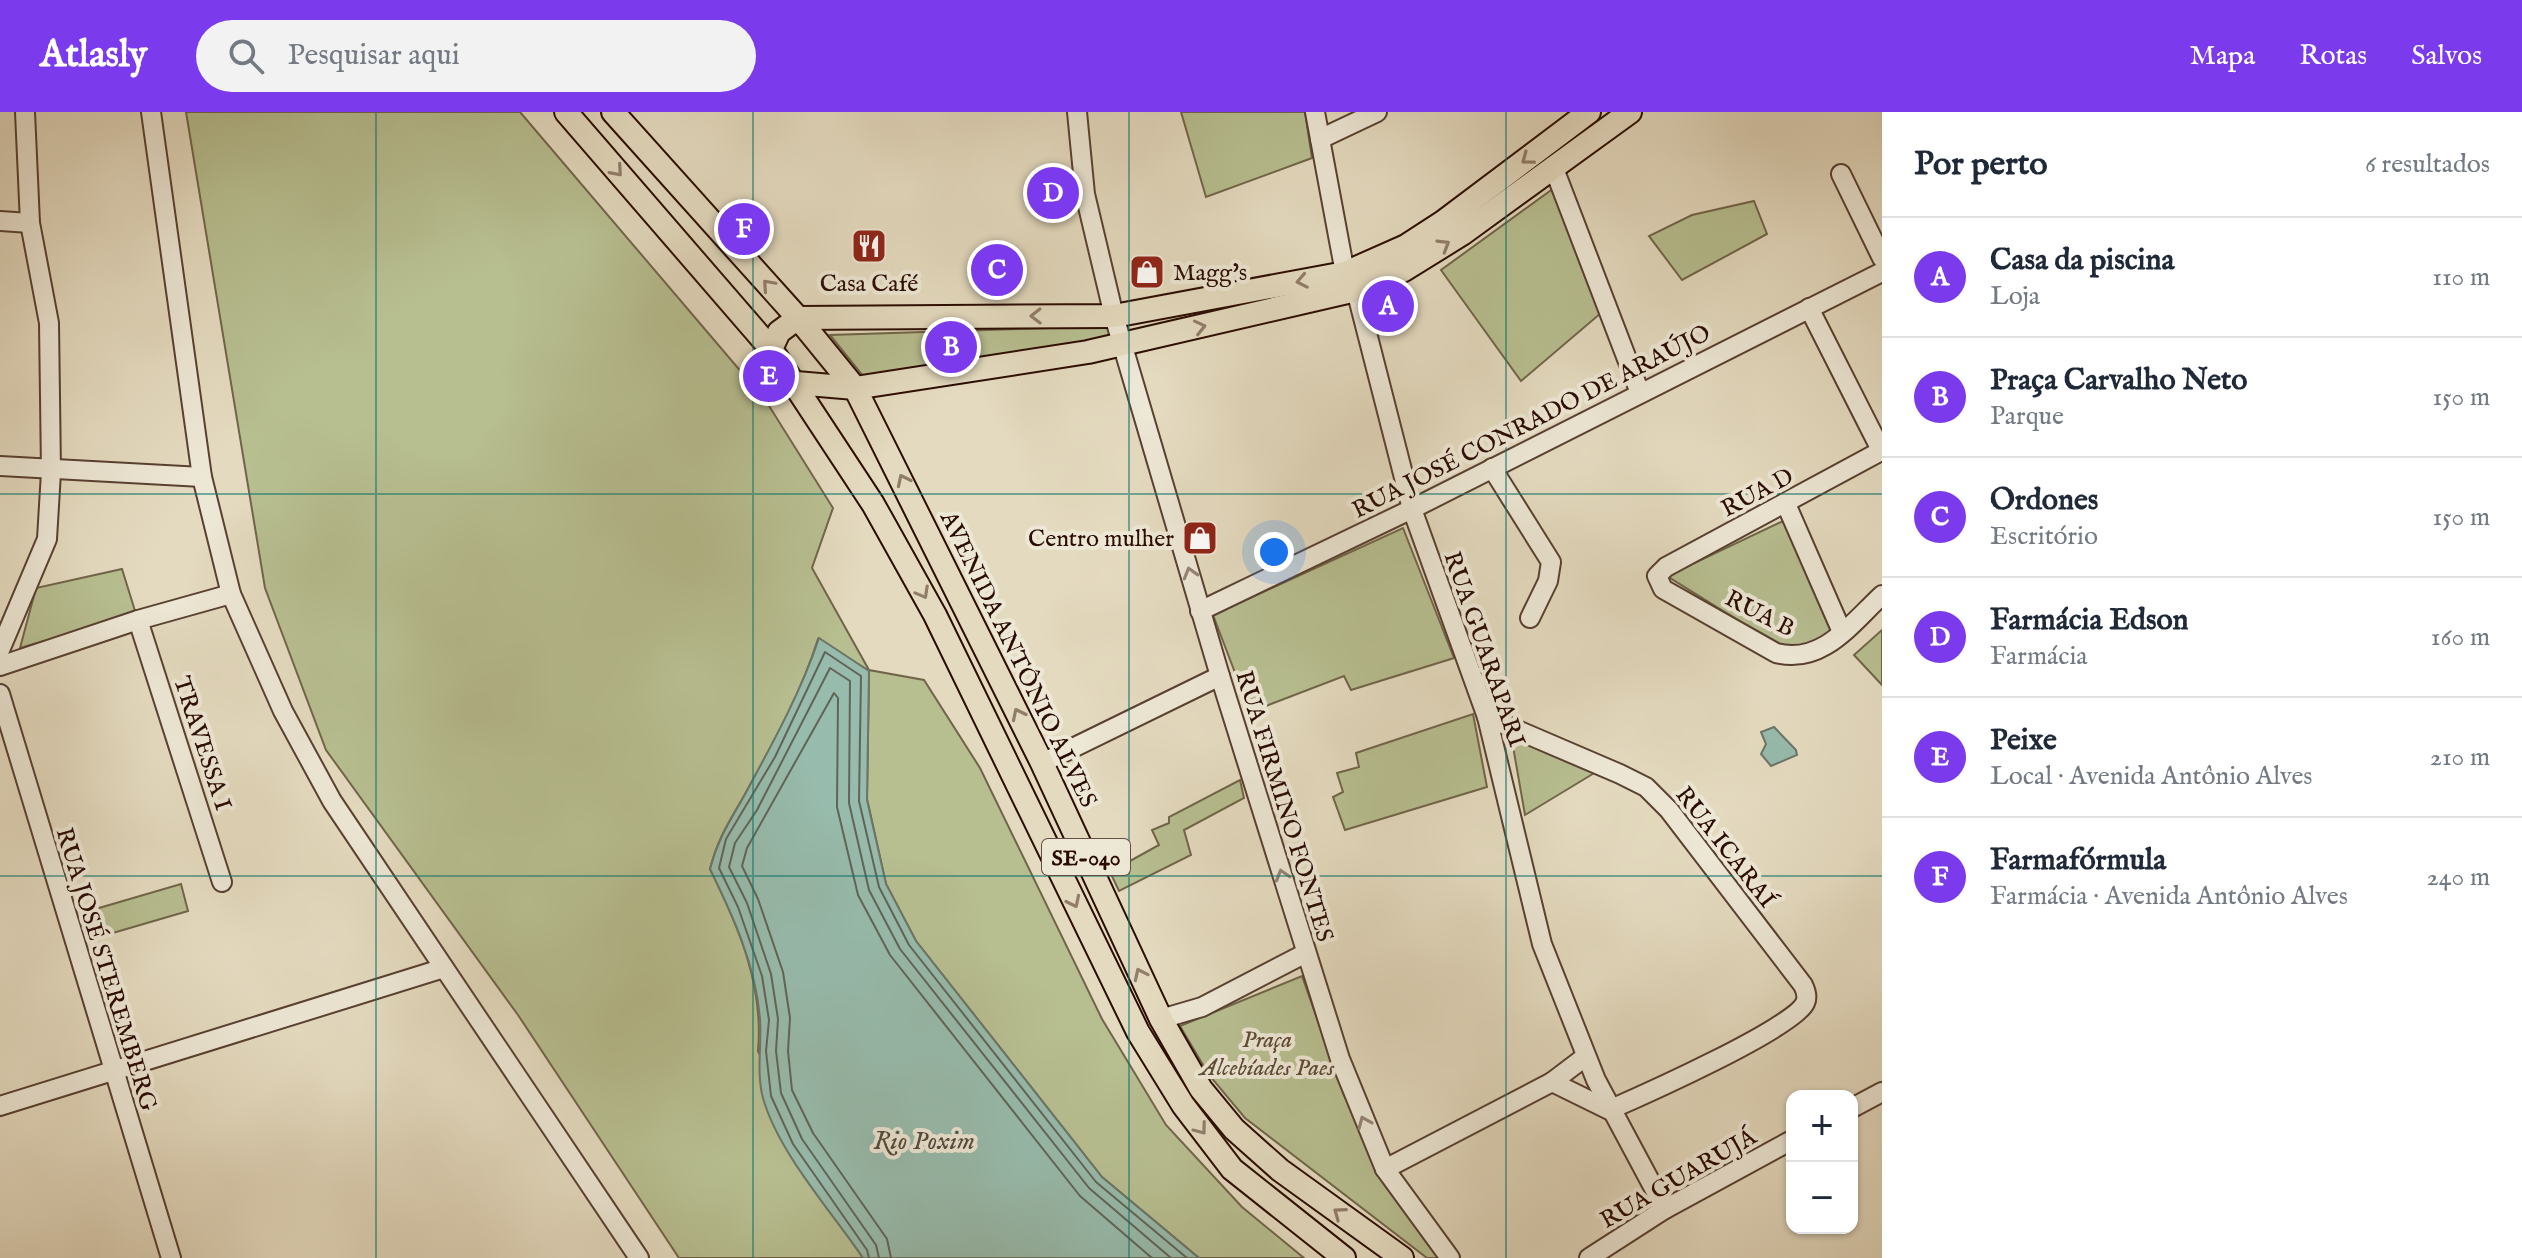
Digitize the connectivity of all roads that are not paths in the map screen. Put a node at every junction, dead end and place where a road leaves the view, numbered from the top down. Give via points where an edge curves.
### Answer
1 (25, 112) edge
2 (151, 112) edge
3 (566, 112) edge
4 (613, 112) edge
5 (1077, 112) edge
6 (1315, 112) edge
7 (1377, 112) edge
8 (1589, 112) edge
9 (1630, 112) edge
10 (1320, 139) junction
11 (1553, 166) junction
12 (1841, 174) dead end
13 (0, 221) edge
14 (30, 223) junction
15 (1882, 258) edge
16 (1882, 272) edge
17 (1350, 281) junction
18 (1809, 308) junction
19 (1114, 316) junction
20 (798, 318) junction
21 (1124, 345) junction
22 (771, 349) junction
23 (796, 383) junction
24 (855, 388) junction
25 (1640, 393) junction
26 (1882, 451) edge
27 (0, 466) edge
28 (1492, 468) junction
29 (51, 472) junction
30 (202, 477) junction
31 (1786, 504) junction
32 (1412, 509) junction
33 (1657, 576) joint
34 (231, 594) junction
35 (1882, 595) edge
36 (1200, 611) junction
37 (1530, 618) dead end
38 (138, 620) junction
39 (1842, 632) junction
40 (0, 650) edge
41 (0, 666) edge
42 (1220, 676) junction
43 (0, 694) edge
44 (1487, 717) junction
45 (1042, 763) junction
46 (222, 882) dead end
47 (1306, 953) junction
48 (444, 968) junction
49 (1161, 1019) junction
50 (1585, 1057) junction
51 (112, 1073) junction
52 (1552, 1082) junction
53 (1882, 1092) edge
54 (1858, 1105) edge
55 (0, 1106) edge
56 (1609, 1110) junction
57 (1786, 1143) edge
58 (1385, 1169) junction
59 (1665, 1209) junction
60 (171, 1258) edge
61 (639, 1258) edge
62 (1344, 1258) edge
63 (1402, 1258) edge
64 (1450, 1258) edge
65 (1589, 1258) edge

1 - 14 street
2 - 30 street
3 -> 22 main road, SE-040
20 -> 4 main road, AVENIDA ANTÔNIO ALVES / SE-040
5 - 19 street, RUA FIRMINO FONTES via 1085,194
6 - 10 street, RUA GUARAPARI
7 - 10 street
8 -> 17 main road via 1443,222
9 - 11 main road
10 - 17 street, RUA GUARAPARI
17 -> 11 main road via 1404,270
11 - 25 street
12 - 15 street
13 - 14 street
14 - 29 street via 49,323
16 - 18 street, RUA JOSÉ CONRADO DE ARAÚJO
17 -> 19 main road
21 -> 17 main road
17 - 32 street, RUA GUARAPARI
18 - 25 street, RUA JOSÉ CONRADO DE ARAÚJO
18 - 26 street
19 -> 20 main road
19 - 21 street, RUA FIRMINO FONTES
20 - 22 main road via 779,332
20 - 24 main road, AVENIDA ANTÔNIO ALVES / SE-040
21 - 24 main road
36 -> 21 street, RUA FIRMINO FONTES
22 - 23 main road, SE-040
23 - 24 main road
23 -> 62 main road, SE-040 via 935,615 1145,1045 1232,1169
45 -> 24 main road, AVENIDA ANTÔNIO ALVES / SE-040
25 - 28 street, RUA JOSÉ CONRADO DE ARAÚJO
26 - 31 street, RUA D
27 - 29 street
28 - 32 street, RUA JOSÉ CONRADO DE ARAÚJO
28 - 37 street via 1551,562
29 - 30 street
29 - 40 street via 47,539
30 - 34 street
31 - 33 street, RUA D
31 - 39 street
32 - 36 street, RUA JOSÉ CONRADO DE ARAÚJO
32 - 44 street, RUA GUARAPARI
33 - 39 street, RUA B via 1663,589 1776,653 1805,657
34 - 38 street
34 - 48 street via 283,711 332,801
35 - 39 street, RUA B
36 - 42 street, RUA FIRMINO FONTES
38 - 41 street
38 - 46 street, TRAVESSA I
42 - 45 street
47 -> 42 street, RUA FIRMINO FONTES
43 - 51 street, RUA JOSÉ STEREMBERG
44 - 50 street, RUA GUARAPARI via 1542,944
44 - 56 street, RUA ICARAÍ via 1646,787 1803,985 1805,1003 1786,1021 1693,1073
49 -> 45 main road, AVENIDA ANTÔNIO ALVES / SE-040
47 - 49 street via 1202,1007
58 -> 47 street, RUA FIRMINO FONTES via 1340,1059
48 - 51 street
48 - 61 street
63 -> 49 main road, AVENIDA ANTÔNIO ALVES / SE-040 via 1280,1170 1234,1129 1201,1089
50 - 52 street
50 - 56 street, RUA GUARAPARI
51 - 55 street
51 - 60 street, RUA JOSÉ STEREMBERG
52 - 56 street
52 - 58 street
53 - 54 street
56 - 59 street, RUA GUARAPARI
57 - 59 street, RUA GUARUJÁ
58 - 64 street, RUA FIRMINO FONTES
59 - 65 street, RUA GUARUJÁ

